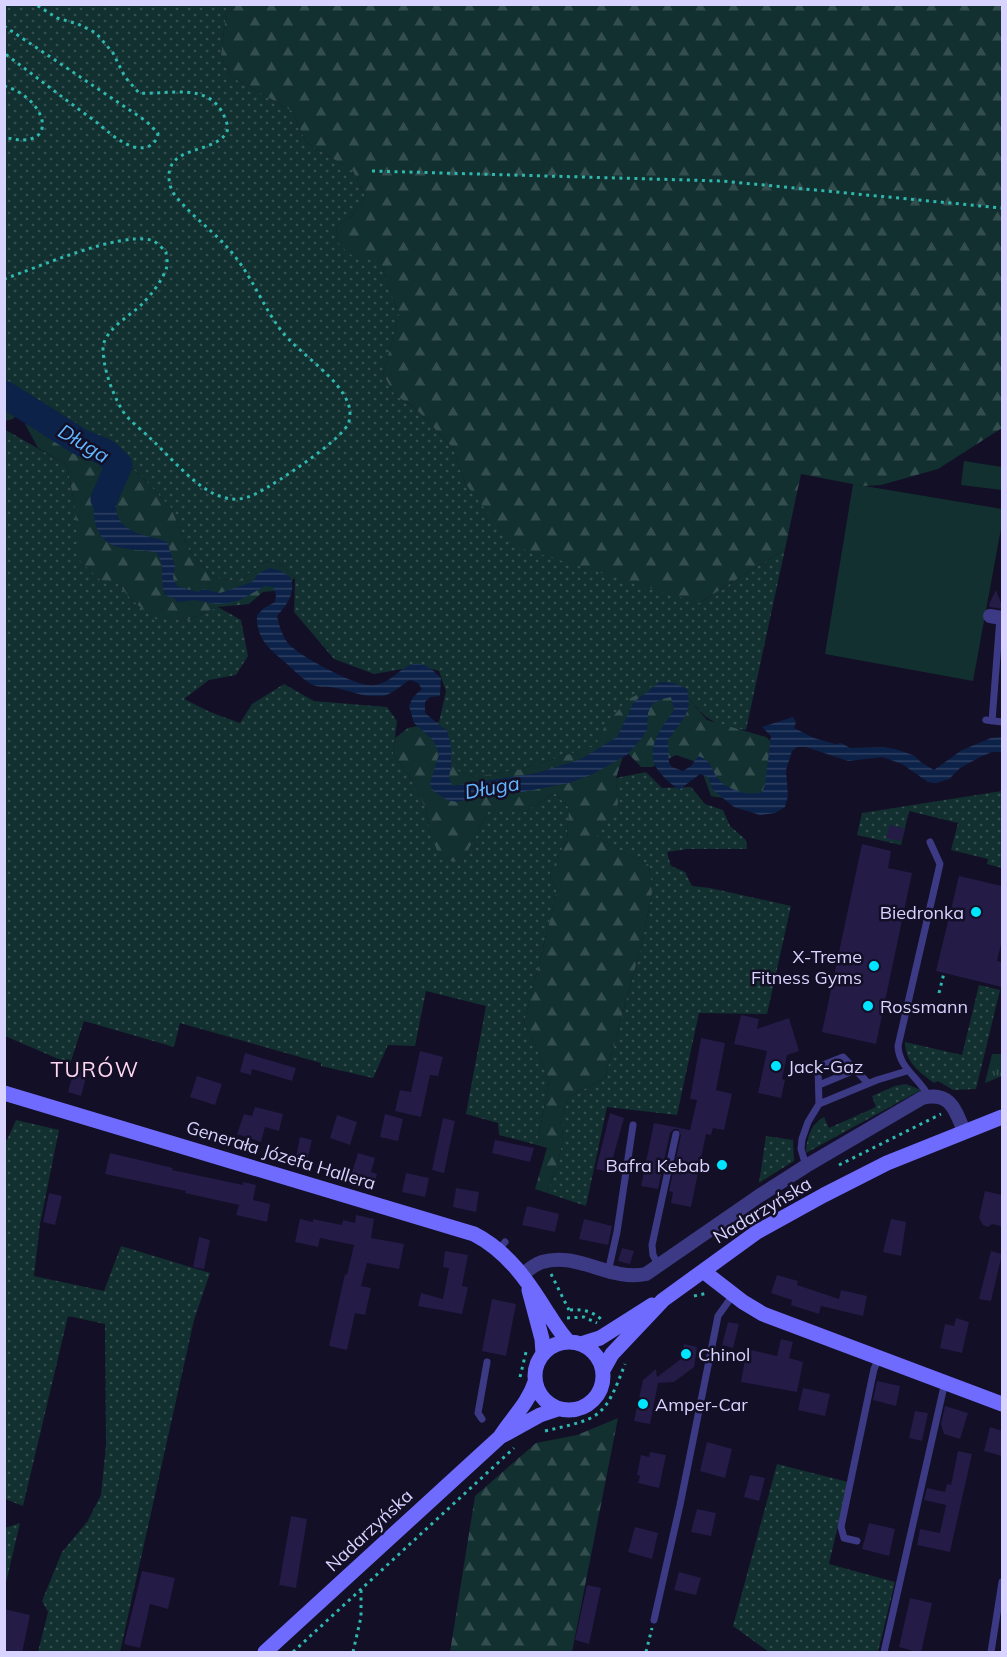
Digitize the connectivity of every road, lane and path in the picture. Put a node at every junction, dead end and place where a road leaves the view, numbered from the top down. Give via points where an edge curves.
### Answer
1 (34, 4) edge
2 (4, 26) edge
3 (4, 53) edge
4 (4, 86) edge
5 (4, 137) edge
6 (372, 171) dead end
7 (1002, 208) edge
8 (4, 279) edge
9 (998, 617) edge
10 (1002, 722) edge
11 (930, 842) dead end
12 (944, 973) dead end
13 (939, 993) dead end
14 (855, 1070) junction
15 (907, 1071) junction
16 (868, 1083) junction
17 (819, 1085) junction
18 (4, 1092) edge
19 (929, 1097) junction
20 (819, 1104) junction
21 (1002, 1117) edge
22 (633, 1125) dead end
23 (964, 1131) junction
24 (676, 1134) dead end
25 (806, 1166) junction
26 (659, 1267) junction
27 (548, 1269) dead end
28 (703, 1270) junction
29 (608, 1272) junction
30 (525, 1280) junction
31 (733, 1294) junction
32 (663, 1299) junction
33 (566, 1318) dead end
34 (608, 1327) dead end
35 (603, 1330) dead end
36 (527, 1342) dead end
37 (575, 1343) junction
38 (543, 1354) junction
39 (879, 1357) junction
40 (627, 1358) dead end
41 (487, 1362) dead end
42 (603, 1370) junction
43 (520, 1379) dead end
44 (945, 1382) junction
45 (535, 1383) junction
46 (1002, 1404) edge
47 (558, 1409) junction
48 (482, 1419) dead end
49 (542, 1431) dead end
50 (500, 1437) junction
51 (522, 1441) dead end
52 (857, 1541) dead end
53 (350, 1574) junction
54 (1002, 1582) edge
55 (361, 1590) junction
56 (654, 1620) joint
57 (265, 1653) edge
58 (293, 1653) edge
59 (353, 1653) edge
60 (646, 1653) edge
61 (884, 1653) edge
62 (991, 1653) edge

1 - 8 path via 96,33 140,93 205,95 218,104 228,125 226,134 218,142 177,158 169,171 172,189 176,198 236,256 280,330 344,396 350,411 349,423 320,452 259,492 242,499 215,494 124,413 108,380 102,347 112,331 158,284 167,265 166,252 154,241 109,243
2 - 3 path via 147,120 158,133 157,140 145,148 134,147
4 - 5 path via 22,92 40,111 42,123 36,138
6 - 7 path via 722,181
9 - 10 lane via 989,721
11 - 15 lane via 940,864 899,1041 900,1058
12 - 13 path
14 - 16 lane
14 - 17 lane
14 - 17 lane via 843,1057 818,1067
15 - 16 lane
15 - 19 lane
16 - 20 lane
17 - 20 lane
18 - 30 main road, Generała Józefa Hallera via 466,1231 502,1245
19 - 23 street via 950,1102
19 - 25 street
20 - 25 lane via 802,1139
21 - 23 main road, Nadarzyńska
22 - 29 lane
23 - 28 main road, Nadarzyńska via 824,1195 757,1232
24 - 26 lane via 652,1245
25 - 26 street
26 - 29 street via 628,1277
27 - 34 path via 569,1310 594,1314
28 - 31 main road
28 - 32 main road, Nadarzyńska
29 - 30 street via 559,1259 536,1264
30 - 37 main road, Generała Józefa Hallera
30 - 38 main road, Generała Józefa Hallera
31 - 39 main road via 762,1314
31 - 56 lane via 718,1316
32 - 37 main road, Nadarzyńska via 600,1338
32 - 42 main road, Nadarzyńska via 612,1354
33 - 35 path via 589,1318
36 - 43 path
37 - 38 main road via 557,1344
37 - 42 main road via 596,1354
38 - 45 main road
39 - 44 main road
39 - 52 lane via 841,1527 844,1538
40 - 49 path via 609,1403 600,1413 586,1421
41 - 48 lane via 478,1413
42 - 47 main road via 602,1388 592,1402 575,1410
44 - 46 main road
44 - 61 lane
45 - 47 main road via 543,1399
45 - 50 main road, Nadarzyńska via 527,1401
47 - 50 main road, Nadarzyńska
50 - 53 main road, Nadarzyńska
51 - 55 path
53 - 55 path
53 - 57 main road, Nadarzyńska
54 - 62 lane
55 - 58 path
55 - 59 path via 361,1617
56 - 60 path

